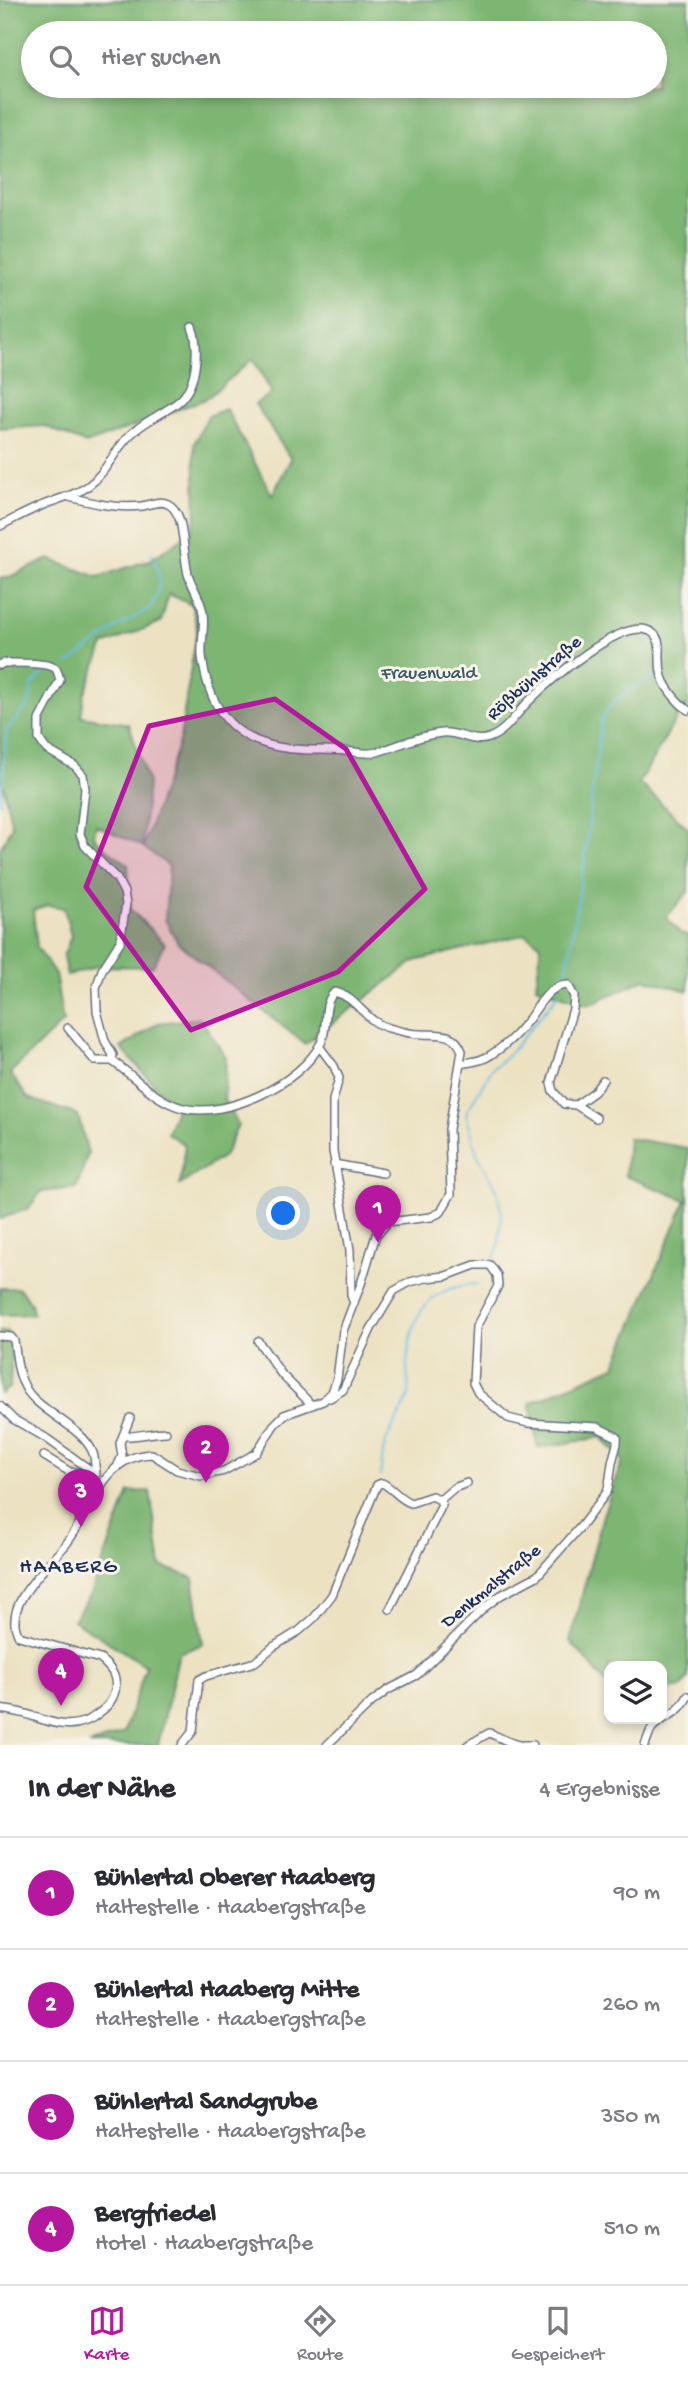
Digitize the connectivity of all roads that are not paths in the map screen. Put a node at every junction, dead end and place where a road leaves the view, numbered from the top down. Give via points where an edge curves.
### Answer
1 (192, 327) dead end
2 (69, 497) junction
3 (0, 526) edge
4 (0, 665) edge
5 (688, 710) edge
6 (68, 1028) dead end
7 (319, 1046) junction
8 (113, 1061) junction
9 (460, 1064) junction
10 (603, 1080) dead end
11 (576, 1105) junction
12 (596, 1118) dead end
13 (334, 1164) junction
14 (383, 1173) dead end
15 (354, 1303) junction
16 (0, 1336) edge
17 (258, 1341) dead end
18 (323, 1401) junction
19 (312, 1405) junction
20 (0, 1406) edge
21 (130, 1418) dead end
22 (166, 1432) dead end
23 (124, 1436) junction
24 (44, 1456) dead end
25 (118, 1466) junction
26 (96, 1474) junction
27 (105, 1480) junction
28 (467, 1483) dead end
29 (440, 1500) junction
30 (390, 1609) dead end
31 (688, 1696) edge
32 (0, 1709) edge
33 (182, 1745) edge
34 (327, 1745) edge
35 (468, 1745) edge
36 (521, 1745) edge
37 (533, 1745) edge
38 (645, 1745) edge

1 - 2 street via 196,361 181,400 136,429 90,485
2 - 3 street
2 - 5 street, Rößbühlstraße via 121,507 160,502 174,509 188,574 203,615 202,654 214,704 236,728 268,745 366,754 446,732 489,738 576,661 607,639 634,630 647,630 657,637 661,673
4 - 8 street via 30,663 57,671 60,680 39,720 38,739 83,775 80,834 124,892 120,942 98,978 95,1000
6 - 8 street via 95,1061
7 - 8 street via 297,1072 268,1092 201,1111 157,1096
7 - 9 street via 328,1002 335,992 381,1026 450,1035 462,1051
7 - 13 street via 339,1077 332,1100
9 - 11 street via 491,1055 554,989 568,985 574,996 573,1009 551,1083 564,1104
9 - 15 street via 449,1129 451,1194 441,1212 388,1222 376,1235
10 - 11 street
11 - 12 street
13 - 14 street
13 - 15 street
15 - 18 street via 343,1331 337,1380
16 - 26 street via 14,1341 27,1390 89,1446
17 - 19 street via 282,1375
18 - 19 street
18 - 34 street, Denkmalstraße via 343,1390 394,1291 410,1282 490,1265 498,1286 476,1327 472,1383 478,1393 508,1418 597,1427 617,1437 618,1446 607,1492 550,1563 485,1607 417,1675 387,1690
19 - 25 street via 284,1415 257,1453 224,1471 201,1476 177,1470 152,1454
20 - 26 street
21 - 23 street
22 - 23 street
23 - 25 street
24 - 26 street via 70,1472
25 - 27 street
26 - 27 street
27 - 32 street via 66,1546 24,1584 8,1621 19,1636 100,1659 116,1678 115,1692 93,1719 72,1725 46,1723
28 - 29 street
29 - 30 street via 440,1511
29 - 33 street via 432,1496 411,1503 389,1486 377,1485 323,1608 255,1662 200,1680 193,1731
31 - 38 street via 681,1708 651,1730
35 - 36 street via 489,1733
36 - 37 street

